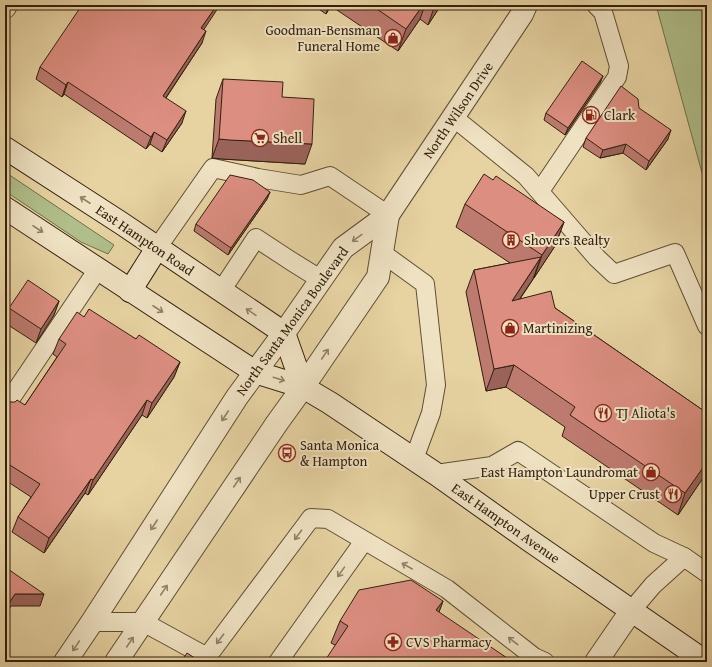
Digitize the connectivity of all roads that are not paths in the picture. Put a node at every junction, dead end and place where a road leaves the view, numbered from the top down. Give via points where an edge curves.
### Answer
1 (526, 5) edge
2 (596, 5) edge
3 (453, 117) junction
4 (5, 148) edge
5 (540, 191) junction
6 (5, 208) edge
7 (388, 215) junction
8 (157, 248) junction
9 (382, 253) junction
10 (98, 269) junction
11 (320, 279) junction
12 (130, 290) junction
13 (221, 291) junction
14 (707, 326) edge
15 (284, 333) junction
16 (255, 372) junction
17 (303, 387) junction
18 (5, 407) edge
19 (414, 459) junction
20 (436, 474) junction
21 (364, 540) junction
22 (684, 557) junction
23 (707, 573) edge
24 (632, 611) junction
25 (92, 622) junction
26 (143, 622) junction
27 (212, 659) edge
28 (65, 662) edge
29 (116, 662) edge
30 (278, 662) edge
31 (545, 662) edge
32 (596, 662) edge
33 (706, 662) edge

1 - 3 street, North Wilson Drive
2 - 5 lane via 603,12 619,66 617,77
3 - 5 lane via 526,176
3 - 7 street, North Wilson Drive
8 -> 4 street, East Hampton Road
5 - 14 lane via 597,258 614,274 675,253
6 -> 10 street
7 - 8 lane via 330,176 301,185 213,168
7 - 9 street
7 -> 11 street, North Santa Monica Boulevard via 343,248
8 - 12 street
8 - 13 street, East Hampton Road
17 -> 9 street via 378,277
9 - 19 lane via 425,284 436,385 431,413
10 - 12 street
10 - 18 lane
11 - 13 lane via 256,238
11 - 15 street, North Santa Monica Boulevard
12 -> 16 street
15 -> 13 street, East Hampton Road
15 - 16 street, North Santa Monica Boulevard
15 - 17 street
16 -> 17 street, East Hampton Avenue
16 -> 25 street, North Santa Monica Boulevard
17 - 19 street, East Hampton Avenue
26 -> 17 street
19 - 20 street, East Hampton Avenue
20 - 22 lane via 492,466 518,451 654,543
20 - 24 street, East Hampton Avenue
21 -> 27 lane via 328,519 311,518
21 -> 30 lane
31 -> 21 lane via 534,657 447,589
22 - 23 lane
22 - 24 lane via 653,585
24 - 32 street
24 - 33 street, East Hampton Avenue
25 - 26 lane
25 -> 28 street, North Santa Monica Boulevard
26 - 27 lane
29 -> 26 street

